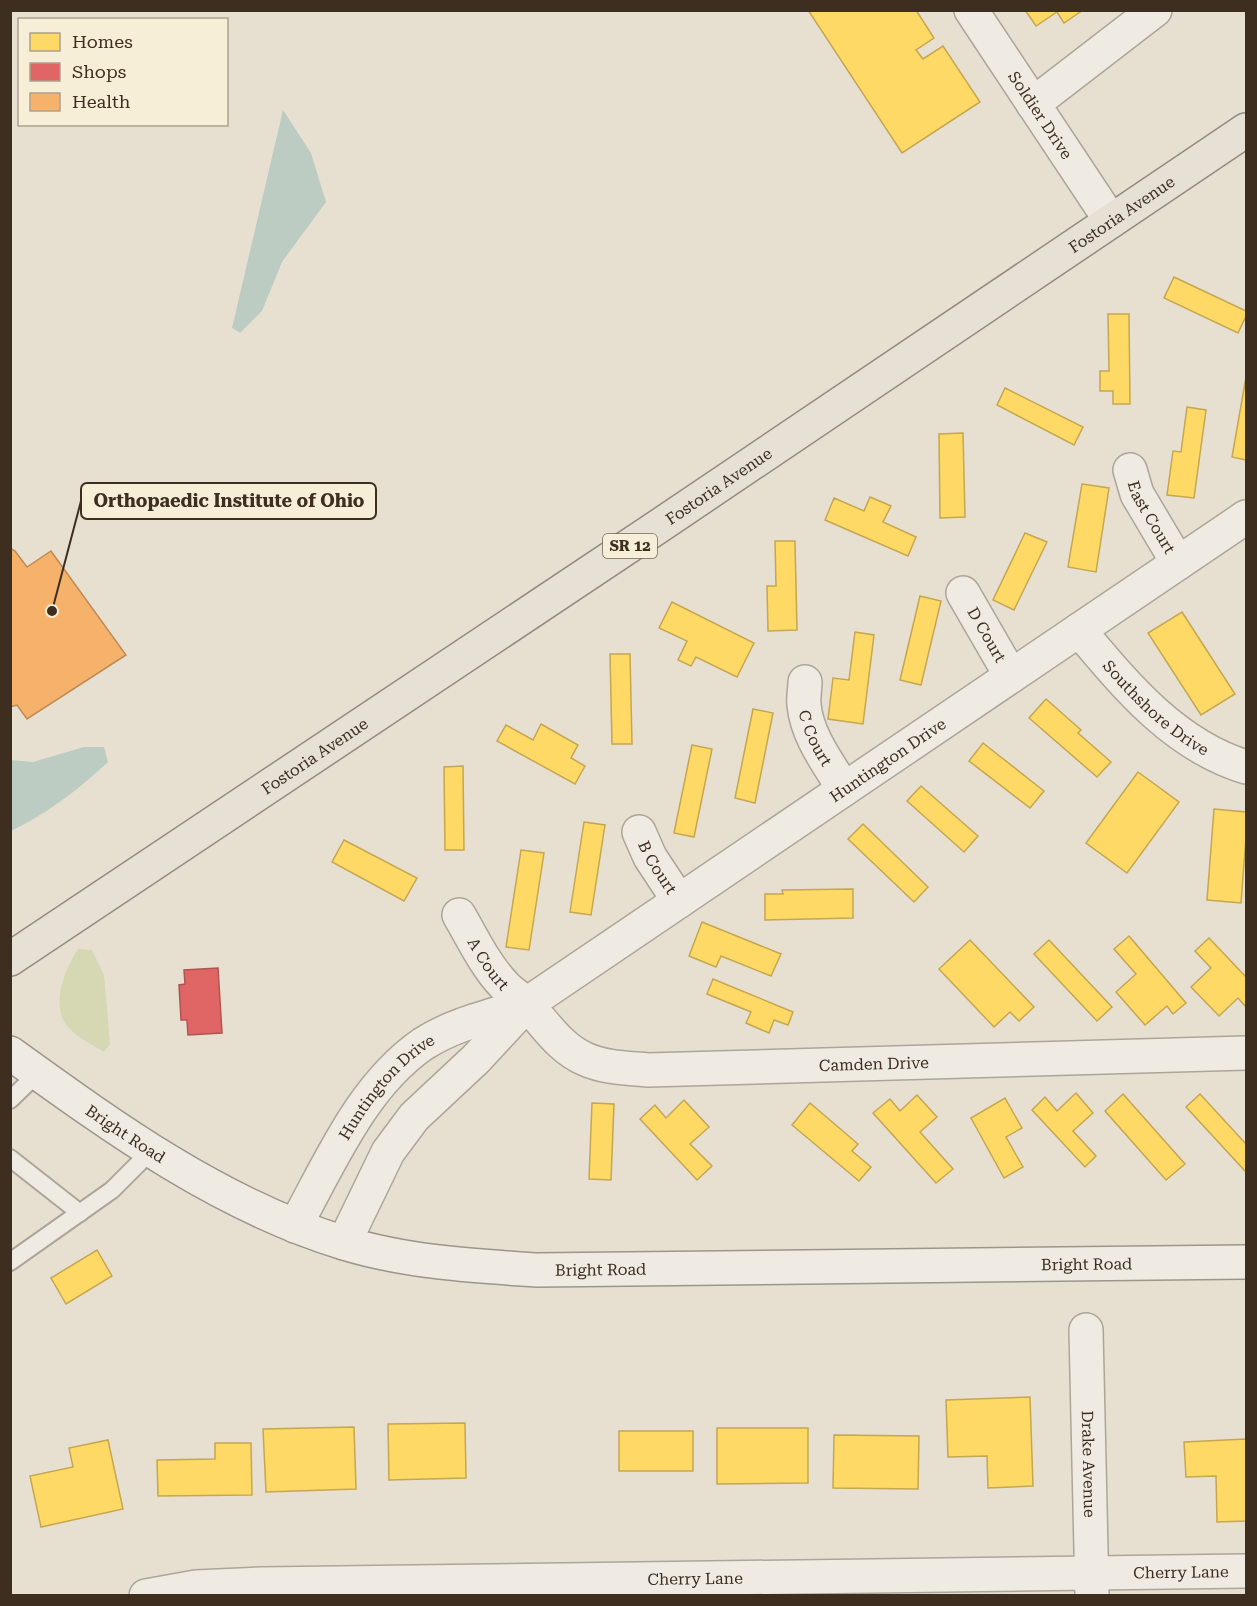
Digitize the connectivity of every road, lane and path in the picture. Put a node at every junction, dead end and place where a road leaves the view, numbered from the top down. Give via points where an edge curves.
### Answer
1 (971, 10) edge
2 (1155, 10) edge
3 (1033, 104) junction
4 (1246, 130) edge
5 (1111, 221) junction
6 (1130, 470) dead end
7 (1246, 517) edge
8 (1178, 563) junction
9 (963, 593) dead end
10 (1079, 630) junction
11 (1011, 676) junction
12 (805, 682) dead end
13 (1246, 767) edge
14 (844, 789) junction
15 (639, 832) dead end
16 (679, 901) junction
17 (459, 915) dead end
18 (10, 959) edge
19 (527, 1004) junction
20 (10, 1053) edge
21 (1246, 1053) edge
22 (38, 1073) junction
23 (10, 1100) edge
24 (150, 1151) junction
25 (10, 1158) edge
26 (80, 1213) junction
27 (295, 1226) junction
28 (344, 1243) junction
29 (10, 1262) edge
30 (1246, 1262) edge
31 (1086, 1330) dead end
32 (1246, 1571) edge
33 (1092, 1584) edge
34 (471, 1588) edge
35 (146, 1596) edge

1 - 3 street, Soldier Drive
2 - 3 street
3 - 5 street, Soldier Drive
4 - 5 main road, Fostoria Avenue / SR 12
5 - 18 main road, Fostoria Avenue / SR 12
6 - 8 street, East Court via 1137,494
7 - 8 street, Huntington Drive
8 - 10 street, Huntington Drive
9 - 11 street, D Court
10 - 11 street, Huntington Drive
10 - 13 street, Southshore Drive via 1162,721 1198,745
11 - 14 street, Huntington Drive
12 - 14 street, C Court via 808,725
14 - 16 street, Huntington Drive
15 - 16 street, B Court via 650,857
16 - 19 street, Huntington Drive
17 - 19 street, A Court via 489,968
19 - 21 street, Camden Drive via 566,1048 585,1059 648,1070
19 - 27 street, Huntington Drive via 462,1024 424,1044 391,1072 351,1125
19 - 28 street, Huntington Drive via 414,1117 388,1152
20 - 22 street, Bright Road
22 - 23 lane
22 - 24 street, Bright Road
24 - 26 lane via 112,1190
24 - 27 street, Bright Road via 247,1205
25 - 26 lane
26 - 29 lane
27 - 28 street, Bright Road
28 - 30 street, Bright Road via 466,1265 537,1270
31 - 33 street, Drake Avenue
32 - 33 street, Cherry Lane
33 - 34 street, Cherry Lane
34 - 35 street, Cherry Lane via 262,1584 196,1587

